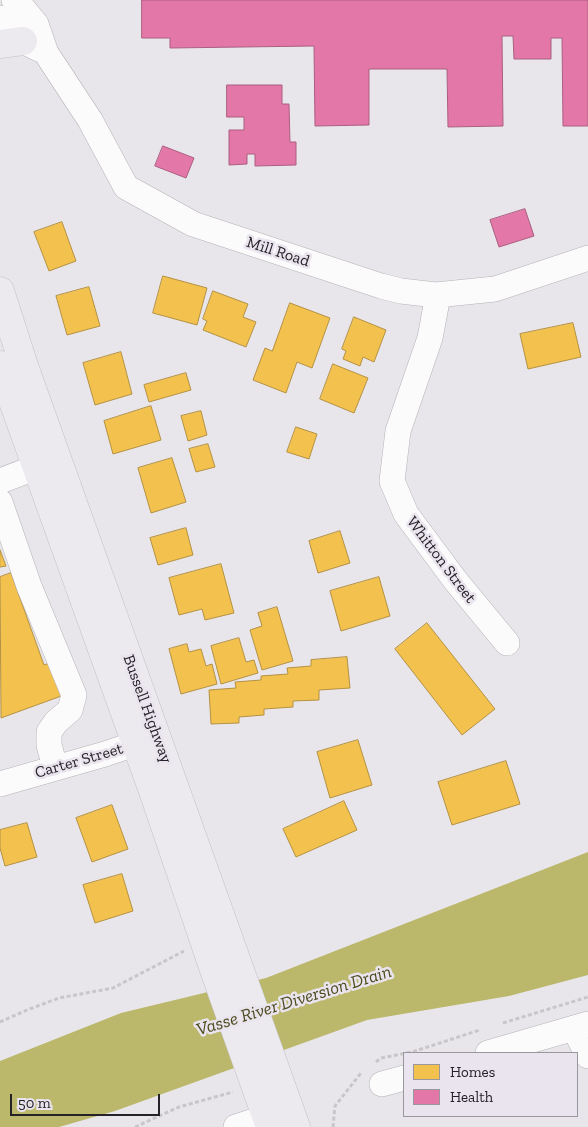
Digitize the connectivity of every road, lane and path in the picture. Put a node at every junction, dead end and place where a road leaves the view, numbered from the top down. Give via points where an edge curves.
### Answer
1 (14, 0) edge
2 (0, 18) edge
3 (23, 46) edge
4 (588, 258) edge
5 (0, 291) edge
6 (436, 295) junction
7 (0, 364) edge
8 (37, 467) junction
9 (0, 481) edge
10 (0, 502) edge
11 (508, 643) dead end
12 (147, 740) junction
13 (55, 767) junction
14 (0, 784) edge
15 (192, 948) dead end
16 (588, 997) edge
17 (0, 1022) edge
18 (496, 1026) dead end
19 (581, 1026) edge
20 (486, 1028) dead end
21 (412, 1052) edge
22 (491, 1052) edge
23 (403, 1054) edge
24 (588, 1056) edge
25 (252, 1073) junction
26 (380, 1075) edge
27 (281, 1121) edge
28 (135, 1127) edge
29 (236, 1127) edge
30 (333, 1127) edge

1 - 3 street, Mill Road via 36,24
2 - 3 street, Mill Road via 14,29
3 - 6 street, Mill Road via 90,120 126,187 193,224 381,286
4 - 6 street, Mill Road via 495,289
5 - 12 main road, Bussell Highway
6 - 11 street, Whitton Street via 430,338 398,431 392,481 406,514
7 - 8 main road, Bussell Highway
8 - 9 street
8 - 12 main road, Bussell Highway
10 - 13 street via 29,586 74,696 70,710 50,732 49,745
12 - 13 street, Carter Street
12 - 25 main road, Bussell Highway via 224,964
13 - 14 street, Carter Street
15 - 17 path via 113,988 59,998
16 - 18 path
19 - 22 street
19 - 24 street
20 - 21 path
23 - 26 path via 381,1058
25 - 27 main road, Bussell Highway
25 - 28 path via 233,1093 179,1107
26 - 30 path via 336,1106
27 - 29 street

